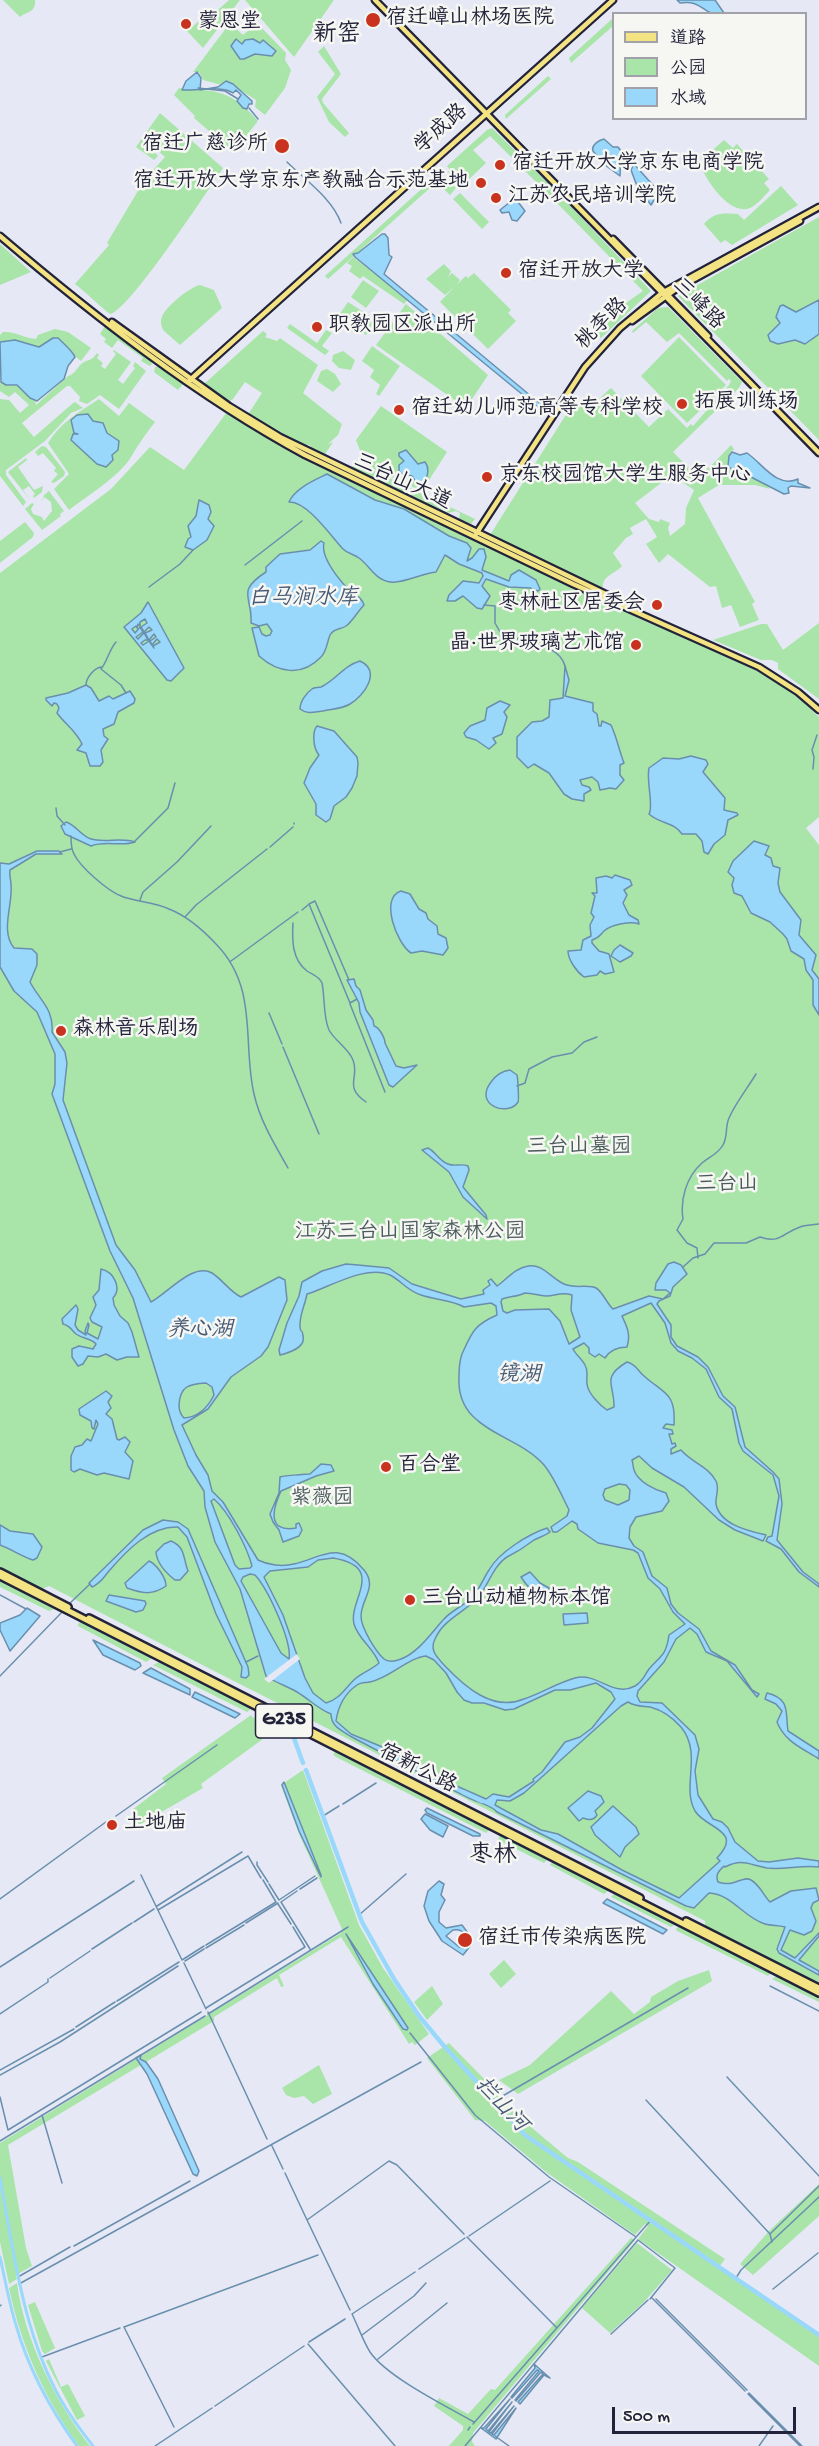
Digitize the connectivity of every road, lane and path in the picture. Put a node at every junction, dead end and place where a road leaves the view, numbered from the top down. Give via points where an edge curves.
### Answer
1 (378, 0) edge
2 (615, 0) edge
3 (488, 113) junction
4 (819, 209) edge
5 (0, 234) edge
6 (665, 294) junction
7 (190, 381) junction
8 (819, 451) edge
9 (477, 535) junction
10 (819, 708) edge
11 (0, 1574) edge
12 (72, 1611) junction
13 (819, 1988) edge
14 (819, 1993) edge

1 - 3 main road, 三峰路
2 - 3 main road, 学成路
3 - 6 main road, 三峰路
3 - 7 main road, 学成路
4 - 6 main road, 桃李路
5 - 7 main road, 三台山大道
6 - 8 main road, 三峰路
6 - 9 main road, 桃李路 via 621,327 585,367
7 - 9 main road, 三台山大道 via 279,437
9 - 10 main road, 三台山大道 via 573,584 759,667
11 - 12 highway, 宿新公路
12 - 13 highway, 宿新公路
12 - 14 highway, 宿新公路 / G235

